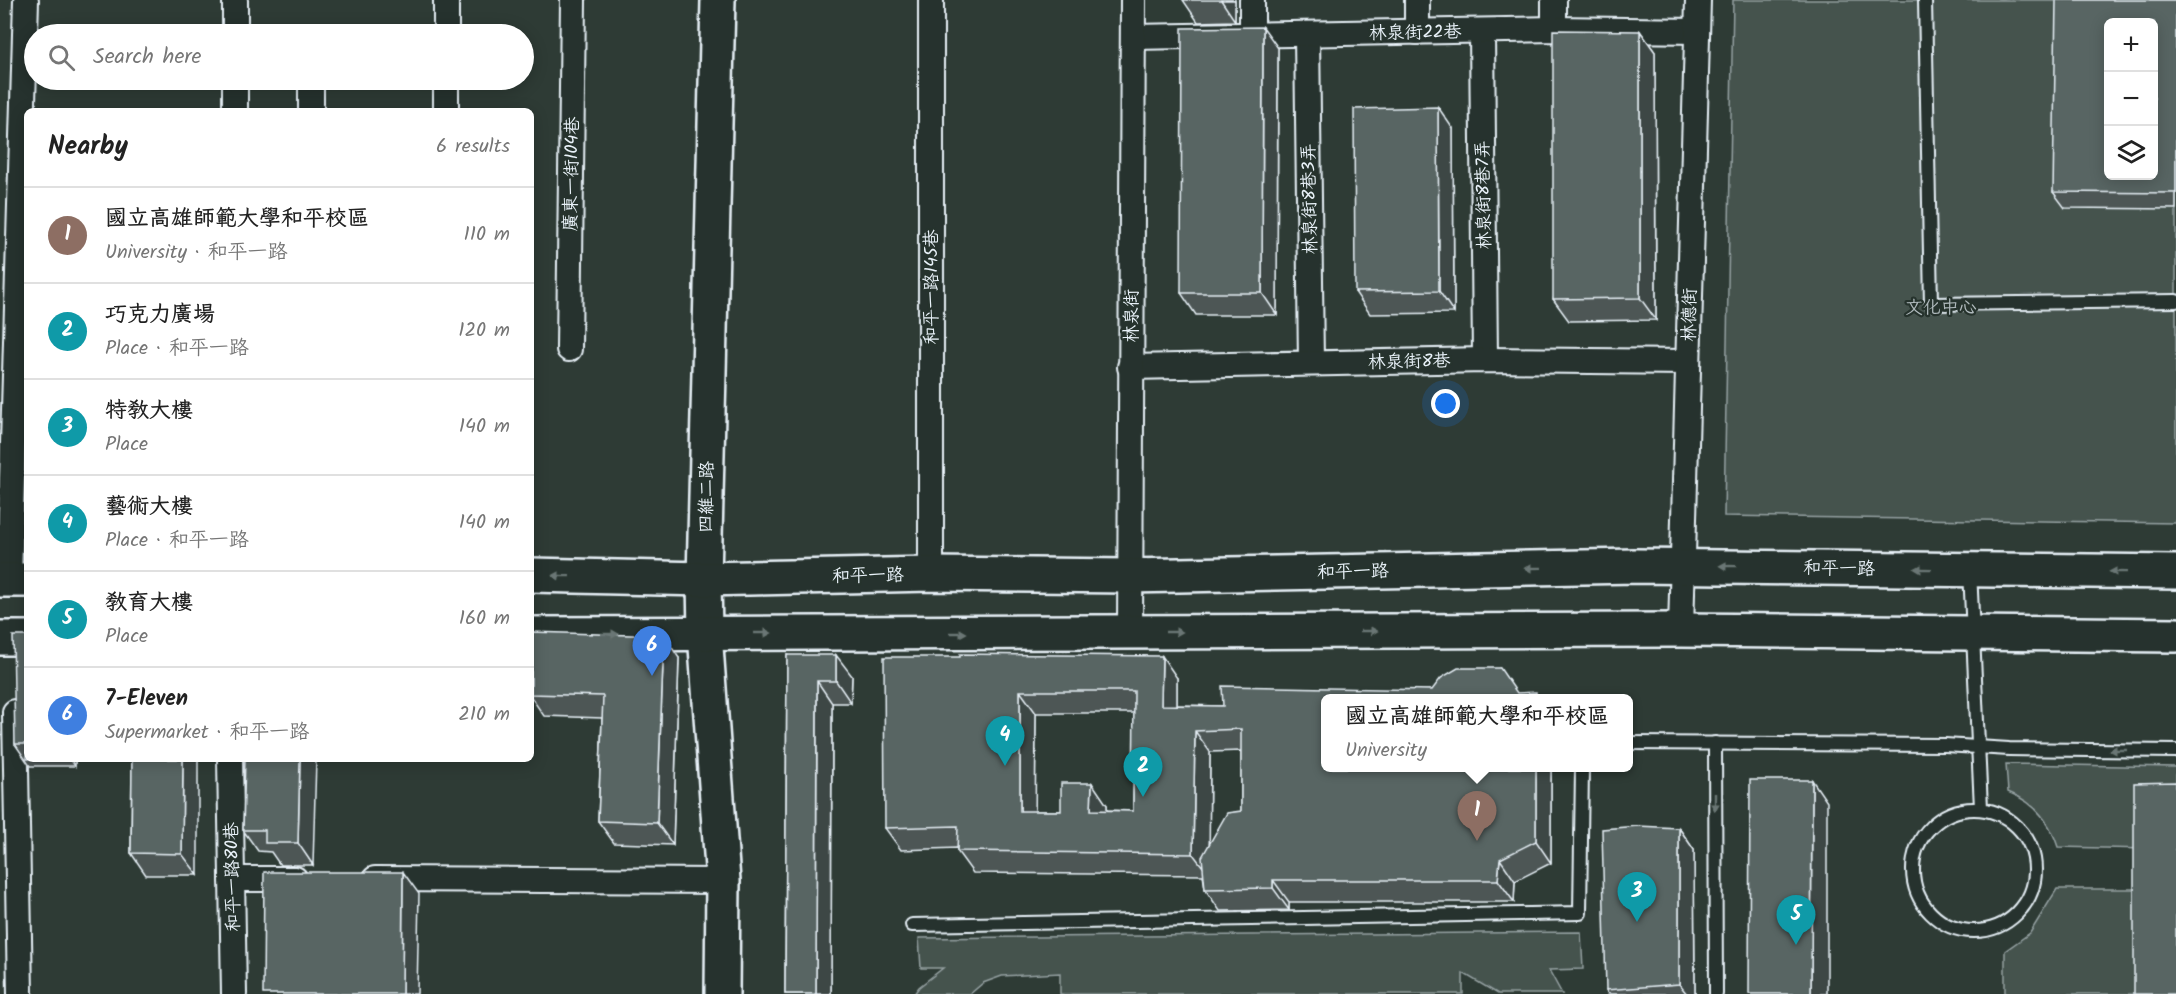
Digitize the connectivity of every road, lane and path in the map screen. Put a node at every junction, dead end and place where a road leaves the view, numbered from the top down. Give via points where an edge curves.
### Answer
1 (26, 0) edge
2 (235, 0) edge
3 (446, 0) edge
4 (573, 0) edge
5 (718, 0) edge
6 (931, 0) edge
7 (1133, 0) edge
8 (1252, 0) edge
9 (1417, 0) edge
10 (1554, 0) edge
11 (1698, 0) edge
12 (1925, 0) edge
13 (25, 24) edge
14 (235, 24) edge
15 (446, 24) edge
16 (1554, 29) junction
17 (1482, 31) junction
18 (1697, 31) junction
19 (1417, 32) junction
20 (24, 34) edge
21 (1307, 34) junction
22 (1252, 35) junction
23 (1133, 37) junction
24 (235, 90) edge
25 (311, 90) edge
26 (446, 90) edge
27 (235, 108) edge
28 (311, 108) edge
29 (446, 108) edge
30 (9, 290) edge
31 (2176, 301) edge
32 (569, 349) dead end
33 (1485, 360) junction
34 (1688, 362) junction
35 (1311, 363) junction
36 (1130, 367) junction
37 (1683, 566) junction
38 (1970, 570) junction
39 (2176, 572) edge
40 (931, 574) junction
41 (534, 575) edge
42 (1129, 576) junction
43 (704, 579) junction
44 (12, 580) edge
45 (1681, 630) junction
46 (1130, 632) junction
47 (705, 633) junction
48 (1973, 633) junction
49 (534, 634) edge
50 (2176, 635) edge
51 (15, 685) edge
52 (1633, 743) edge
53 (1715, 743) junction
54 (1978, 747) junction
55 (2176, 751) edge
56 (230, 762) edge
57 (1582, 772) edge
58 (1981, 808) junction
59 (232, 879) junction
60 (316, 879) edge
61 (352, 879) edge
62 (723, 881) junction
63 (912, 924) dead end
64 (20, 994) edge
65 (234, 994) edge
66 (722, 994) edge
67 (1716, 994) edge

1 - 13 street
2 - 14 street
3 - 15 street
4 - 32 street, 廣東一街104巷
5 - 43 street, 四維二路
6 - 40 street, 和平一路145巷
7 - 23 street, 林泉街
8 - 22 street
9 - 19 street
10 - 16 street
11 - 18 street, 林德街
12 - 31 lane via 1931,304
16 - 17 street, 林泉街22巷
16 - 18 street, 林泉街22巷
17 - 19 street, 林泉街22巷
17 - 33 street, 林泉街8巷7弄
18 - 34 street, 林德街
19 - 21 street, 林泉街22巷
20 - 30 street
21 - 22 street, 林泉街22巷
21 - 35 street, 林泉街8巷3弄
22 - 23 street, 林泉街22巷
23 - 36 street, 林泉街
24 - 27 street
25 - 28 street
26 - 29 street
30 - 44 street
33 - 34 street, 林泉街8巷
33 - 35 street, 林泉街8巷
34 - 37 street, 林德街
35 - 36 street, 林泉街8巷
36 - 42 street, 林泉街
38 -> 37 street, 和平一路
37 -> 42 street, 和平一路
37 - 45 street, 林德街
39 -> 38 street, 和平一路
38 - 48 lane
40 - 42 street, 和平一路
40 - 43 street, 和平一路
43 -> 41 street, 和平一路
42 - 46 street, 林泉街
43 - 47 street, 四維二路
46 -> 45 street
45 - 48 street
47 -> 46 street
49 -> 47 street
47 - 62 street, 四維二路
48 - 50 street
48 - 54 lane
51 - 64 street
52 - 53 lane
53 - 54 lane
53 -> 67 lane
55 -> 54 lane
54 - 58 lane
56 - 59 street, 和平一路80巷
57 - 63 lane via 1580,913
58 - 58 lane via 1961,809 1942,816 1916,847 1912,867 1914,887 1930,913 1955,929 1975,932 1995,928 2013,918 2034,883 2035,862 2029,843 2017,826 2001,814
59 - 60 street
59 - 65 street, 和平一路80巷
61 - 62 street
62 - 66 street, 四維二路

